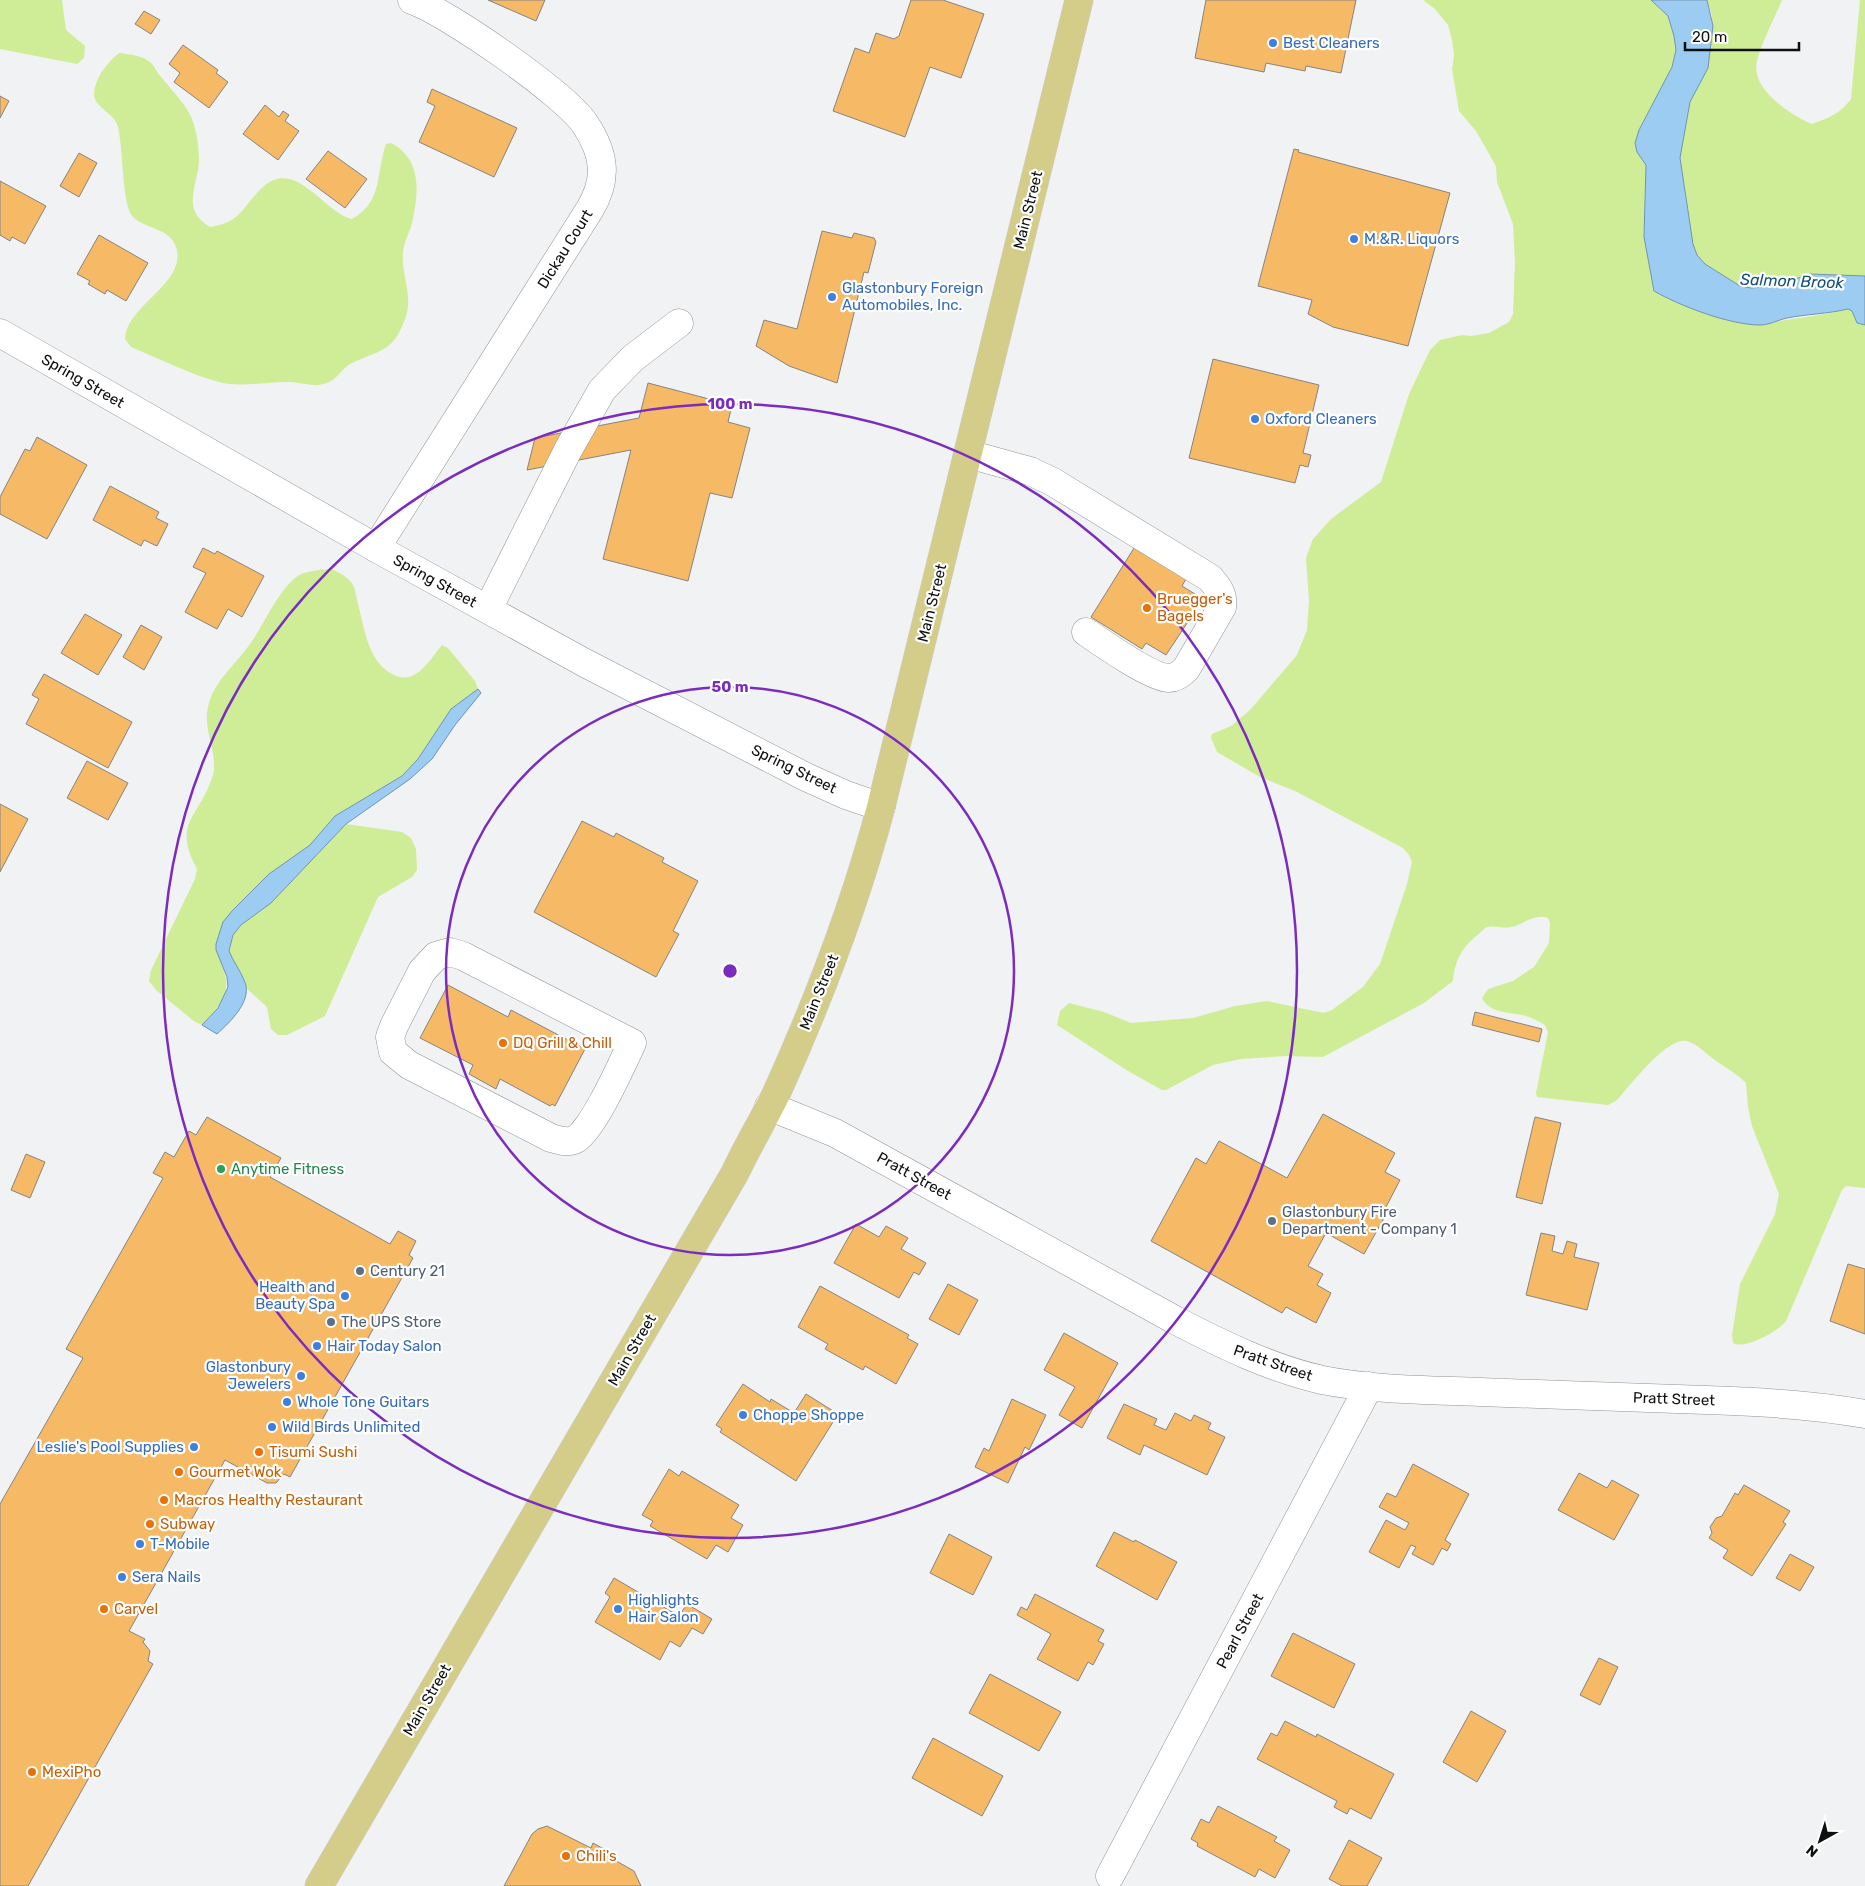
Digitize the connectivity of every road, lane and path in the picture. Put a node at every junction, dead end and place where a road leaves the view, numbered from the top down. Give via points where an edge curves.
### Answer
1 (412, 0) edge
2 (1079, 0) edge
3 (679, 323) dead end
4 (0, 334) edge
5 (968, 454) junction
6 (376, 548) junction
7 (488, 609) junction
8 (1086, 632) dead end
9 (882, 807) junction
10 (632, 1043) joint
11 (769, 1106) junction
12 (1369, 1386) junction
13 (1865, 1414) edge
14 (1110, 1876) dead end
15 (318, 1886) edge

1 - 6 street, Dickau Court via 432,9 525,72 585,123 602,161 603,184 590,210
2 - 5 main road, Main Street
3 - 7 street via 633,358 602,390
4 - 6 street, Spring Street
5 - 8 street via 1030,470 1053,482 1210,578 1223,599 1222,607 1186,669 1170,678 1151,672
5 - 9 main road, Main Street
6 - 7 street, Spring Street
7 - 9 street, Spring Street via 806,777
9 - 11 main road, Main Street via 842,934 811,1015
10 - 10 street via 450,952 436,956 422,971 390,1037 393,1052 409,1064 551,1138 566,1141 575,1140 591,1122
11 - 12 street, Pratt Street via 835,1133 1225,1346 1273,1366
11 - 15 main road, Main Street via 701,1232
12 - 13 street, Pratt Street via 1750,1402
12 - 14 street, Pearl Street

